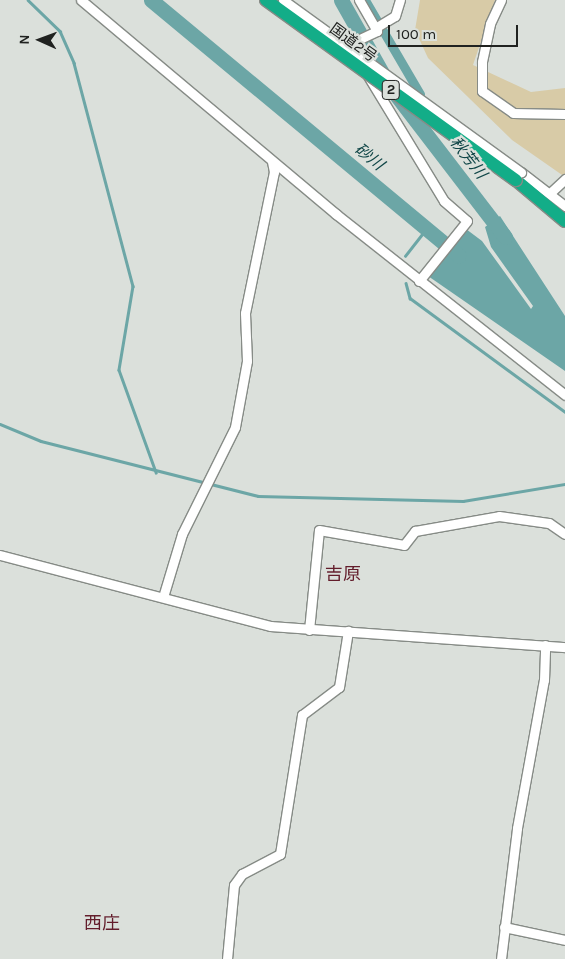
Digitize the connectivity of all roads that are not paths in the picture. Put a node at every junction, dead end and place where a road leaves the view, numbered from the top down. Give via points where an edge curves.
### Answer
1 (81, 0) edge
2 (266, 0) edge
3 (283, 0) edge
4 (290, 0) edge
5 (359, 0) edge
6 (400, 0) edge
7 (501, 0) edge
8 (378, 27) junction
9 (350, 44) junction
10 (565, 114) edge
11 (272, 162) junction
12 (518, 176) junction
13 (565, 179) edge
14 (550, 193) junction
15 (565, 206) edge
16 (565, 221) edge
17 (419, 280) junction
18 (565, 395) edge
19 (565, 534) edge
20 (0, 555) edge
21 (163, 597) junction
22 (308, 630) junction
23 (348, 632) junction
24 (545, 645) junction
25 (565, 647) edge
26 (504, 927) junction
27 (565, 940) edge
28 (227, 959) edge
29 (501, 959) edge

1 - 11 street
2 - 12 highway, 国道2号 / 2, bridge
3 - 12 street, bridge
4 - 9 street
5 - 8 street
6 - 8 street via 395,16
7 - 10 street via 490,24 482,62 482,91 513,113
8 - 9 street
9 - 17 street via 444,201 467,221
11 - 17 street
11 - 21 street via 274,172 245,313 247,361 238,415 208,486 182,534
12 - 14 street
12 - 16 highway, 国道2号 / 2
13 - 14 street
14 - 15 street
17 - 18 street
19 - 22 street via 549,523 499,516 415,531 404,545 319,530
20 - 21 street via 87,581
21 - 22 street via 271,626
22 - 23 street
23 - 24 street
23 - 28 street via 338,687 302,715 280,854 242,874 234,885
24 - 25 street
24 - 26 street via 544,680 517,828
26 - 27 street
26 - 29 street

